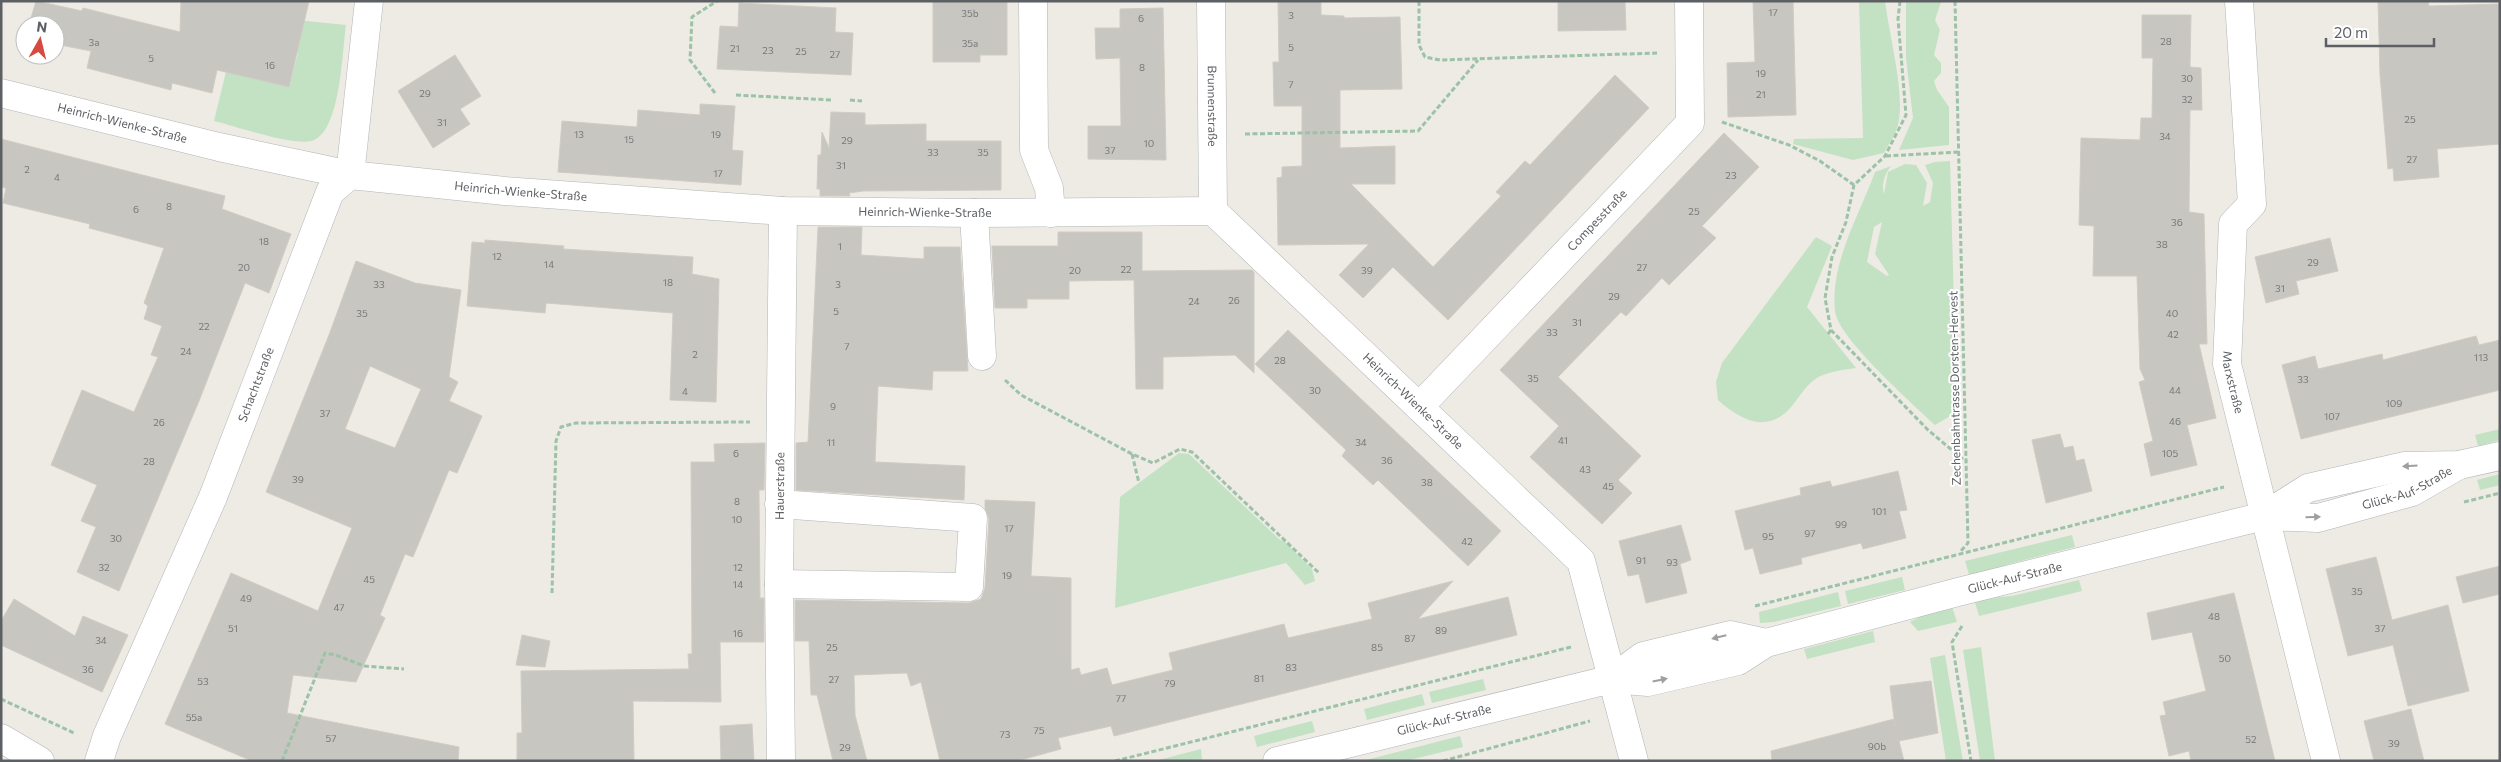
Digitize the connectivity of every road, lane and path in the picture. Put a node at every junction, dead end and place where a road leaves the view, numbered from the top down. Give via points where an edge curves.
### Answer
1 (369, 1) edge
2 (716, 1) edge
3 (1033, 1) edge
4 (1211, 1) edge
5 (1419, 1) edge
6 (1689, 1) edge
7 (1900, 1) edge
8 (1955, 1) edge
9 (2239, 1) edge
10 (1690, 52) junction
11 (1478, 59) junction
12 (1, 93) edge
13 (715, 94) dead end
14 (736, 94) dead end
15 (831, 100) dead end
16 (850, 100) dead end
17 (862, 101) dead end
18 (1690, 123) junction
19 (1212, 134) junction
20 (1959, 152) junction
21 (1885, 156) junction
22 (350, 175) junction
23 (1854, 184) junction
24 (783, 211) junction
25 (1213, 211) junction
26 (974, 213) junction
27 (1051, 213) junction
28 (1831, 330) junction
29 (1828, 334) dead end
30 (982, 356) joint
31 (1419, 406) junction
32 (753, 422) dead end
33 (1132, 454) junction
34 (2500, 456) edge
35 (1965, 462) junction
36 (1139, 483) dead end
37 (779, 504) junction
38 (2264, 516) junction
39 (1958, 554) junction
40 (1319, 573) dead end
41 (778, 584) junction
42 (552, 592) dead end
43 (1958, 592) junction
44 (1748, 608) dead end
45 (1602, 639) junction
46 (404, 669) dead end
47 (1612, 679) junction
48 (1, 699) edge
49 (1555, 731) dead end
50 (1, 738) edge
51 (100, 754) edge
52 (40, 761) edge
53 (282, 761) edge
54 (781, 761) edge
55 (1114, 761) edge
56 (1278, 761) edge
57 (1443, 761) edge
58 (1634, 761) edge
59 (1971, 761) edge
60 (2326, 761) edge

1 - 22 street
2 - 13 path via 692,17 690,60
3 - 27 street via 1034,150 1048,188
4 - 19 street, Brunnenstraße
5 - 11 path via 1420,46 1425,57
6 - 10 street
7 - 21 path via 1898,19 1906,115
8 - 20 path, Zechenbahntrasse Dorsten-Hervest
9 - 38 street, Marxstraße via 2252,204 2233,224 2227,364
10 - 11 path
10 - 18 street
11 - 19 path via 1418,131
12 - 22 street, Heinrich-Wienke-Straße via 219,147
14 - 15 path
16 - 17 path
18 - 23 path via 1709,118 1789,145
18 - 31 street, Compesstraße
19 - 25 street, Brunnenstraße
20 - 21 path
20 - 35 path, Zechenbahntrasse Dorsten-Hervest
21 - 23 path
22 - 24 street, Heinrich-Wienke-Straße via 505,191
22 - 51 street, Schachtstraße via 330,192 213,497
23 - 28 path via 1846,222 1832,257 1825,298
24 - 26 street, Heinrich-Wienke-Straße
24 - 37 street, Hauerstraße
25 - 27 street, Heinrich-Wienke-Straße
25 - 31 street, Heinrich-Wienke-Straße
26 - 27 street, Heinrich-Wienke-Straße
26 - 30 street
28 - 29 path
28 - 35 path via 1928,430
30 - 33 path via 1021,395
31 - 45 street, Heinrich-Wienke-Straße via 1581,561
32 - 42 path via 576,423 561,428 556,441
33 - 36 path
33 - 40 path via 1153,463 1180,449 1192,452
34 - 38 street, Glück-Auf-Straße via 2459,465 2405,466 2308,488
35 - 39 path, Zechenbahntrasse Dorsten-Hervest via 1968,543
37 - 41 street, Hauerstraße
37 - 41 street via 973,518 969,587
38 - 43 street, Glück-Auf-Straße
38 - 60 street, Marxstraße
39 - 43 path, Zechenbahntrasse Dorsten-Hervest via 1951,564
39 - 44 path
41 - 54 street, Hauerstraße
43 - 47 street, Glück-Auf-Straße via 1766,644 1730,635 1643,656
43 - 59 path, Zechenbahntrasse Dorsten-Hervest via 1965,621 1952,642
45 - 47 street, Heinrich-Wienke-Straße
45 - 55 path
46 - 53 path via 364,666 325,653
47 - 56 street, Glück-Auf-Straße
47 - 58 street, Heinrich-Wienke-Straße
48 - 51 path
49 - 57 path
50 - 52 street

